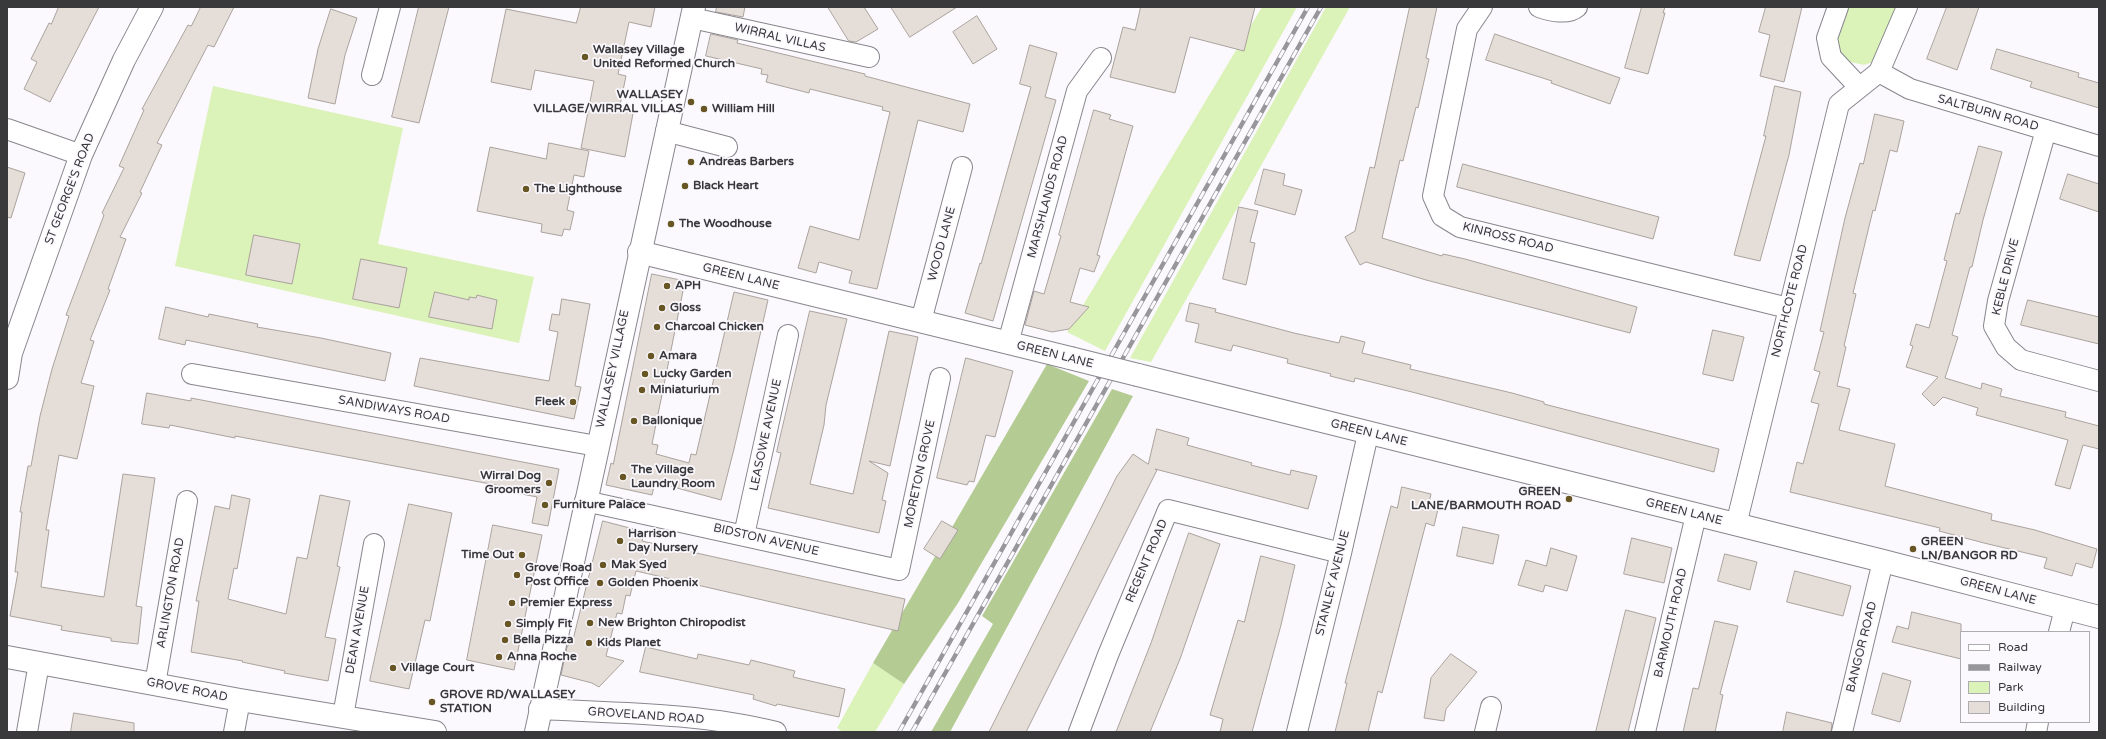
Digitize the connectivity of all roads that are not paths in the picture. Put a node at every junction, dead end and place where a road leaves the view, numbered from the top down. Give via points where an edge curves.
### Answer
1 (152, 7) edge
2 (390, 7) edge
3 (1482, 7) edge
4 (1539, 7) edge
5 (1578, 7) edge
6 (1838, 7) edge
7 (1907, 7) edge
8 (693, 12) edge
9 (869, 57) dead end
10 (1100, 58) dead end
11 (1879, 72) junction
12 (372, 75) dead end
13 (1859, 87) junction
14 (7, 129) edge
15 (2046, 130) junction
16 (666, 132) junction
17 (2099, 146) edge
18 (727, 147) dead end
19 (81, 155) junction
20 (962, 167) dead end
21 (639, 252) junction
22 (1788, 308) junction
23 (921, 321) junction
24 (788, 335) dead end
25 (1008, 343) junction
26 (9, 353) edge
27 (192, 374) dead end
28 (7, 378) edge
29 (940, 378) dead end
30 (2099, 382) edge
31 (1368, 434) junction
32 (596, 446) junction
33 (187, 501) dead end
34 (585, 501) junction
35 (1696, 515) junction
36 (1736, 524) junction
37 (744, 535) junction
38 (374, 544) dead end
39 (1341, 553) junction
40 (1883, 561) junction
41 (899, 570) joint
42 (2065, 609) junction
43 (2099, 617) edge
44 (2059, 631) edge
45 (7, 657) edge
46 (39, 663) junction
47 (154, 684) junction
48 (240, 700) junction
49 (1491, 707) dead end
50 (540, 709) junction
51 (343, 716) junction
52 (375, 727) edge
53 (27, 732) edge
54 (234, 732) edge
55 (435, 732) edge
56 (536, 732) edge
57 (776, 732) edge
58 (1079, 732) edge
59 (1297, 732) edge
60 (1485, 732) edge
61 (1645, 732) edge
62 (1842, 732) edge

1 - 19 street, ST GEORGE'S ROAD via 124,60
2 - 12 street
3 - 22 street, KINROSS ROAD via 1467,29 1433,196 1442,216 1460,227
4 - 5 street via 1560,12
6 - 13 street via 1827,38 1831,57
7 - 11 street, NORTHCOTE ROAD
8 - 9 street, WIRRAL VILLAS
8 - 16 street, WALLASEY VILLAGE
10 - 25 street, MARSHLANDS ROAD via 1077,91
11 - 13 street, NORTHCOTE ROAD
11 - 15 street, SALTBURN ROAD via 1910,89
13 - 22 street, NORTHCOTE ROAD via 1838,104
14 - 19 street
15 - 17 street, SALTBURN ROAD
15 - 30 street, KEBLE DRIVE via 1998,301 1994,326 2006,347 2021,360
16 - 18 street
16 - 21 street, WALLASEY VILLAGE
19 - 26 street, ST GEORGE'S ROAD
20 - 23 street, WOOD LANE
21 - 23 street, GREEN LANE
21 - 32 street, WALLASEY VILLAGE
22 - 36 street, NORTHCOTE ROAD
23 - 25 street, GREEN LANE
24 - 37 street, LEASOWE AVENUE
25 - 31 street, GREEN LANE, bridge via 1228,396
26 - 28 street, ST GEORGE'S ROAD
27 - 32 street, SANDIWAYS ROAD
29 - 41 street, MORETON GROVE
31 - 35 street, GREEN LANE
31 - 39 street, STANLEY AVENUE
32 - 34 street, WALLASEY VILLAGE
33 - 47 street, ARLINGTON ROAD
34 - 37 street, BIDSTON AVENUE
34 - 50 street, WALLASEY VILLAGE
35 - 36 street, GREEN LANE
35 - 61 street, BARMOUTH ROAD
36 - 40 street, GREEN LANE
37 - 41 street, BIDSTON AVENUE
38 - 51 street, DEAN AVENUE
39 - 58 street, REGENT ROAD via 1168,510
39 - 59 street, STANLEY AVENUE
40 - 42 street, GREEN LANE
40 - 62 street, BANGOR ROAD
42 - 43 street, GREEN LANE
42 - 44 street
45 - 46 street, GROVE ROAD
46 - 47 street, GROVE ROAD
46 - 53 street
47 - 48 street, GROVE ROAD
48 - 51 street, GROVE ROAD
48 - 54 street
49 - 60 street
50 - 56 street, WALLASEY VILLAGE
50 - 57 street, GROVELAND ROAD via 648,715
51 - 52 street, GROVE ROAD
52 - 55 street, GROVE ROAD

